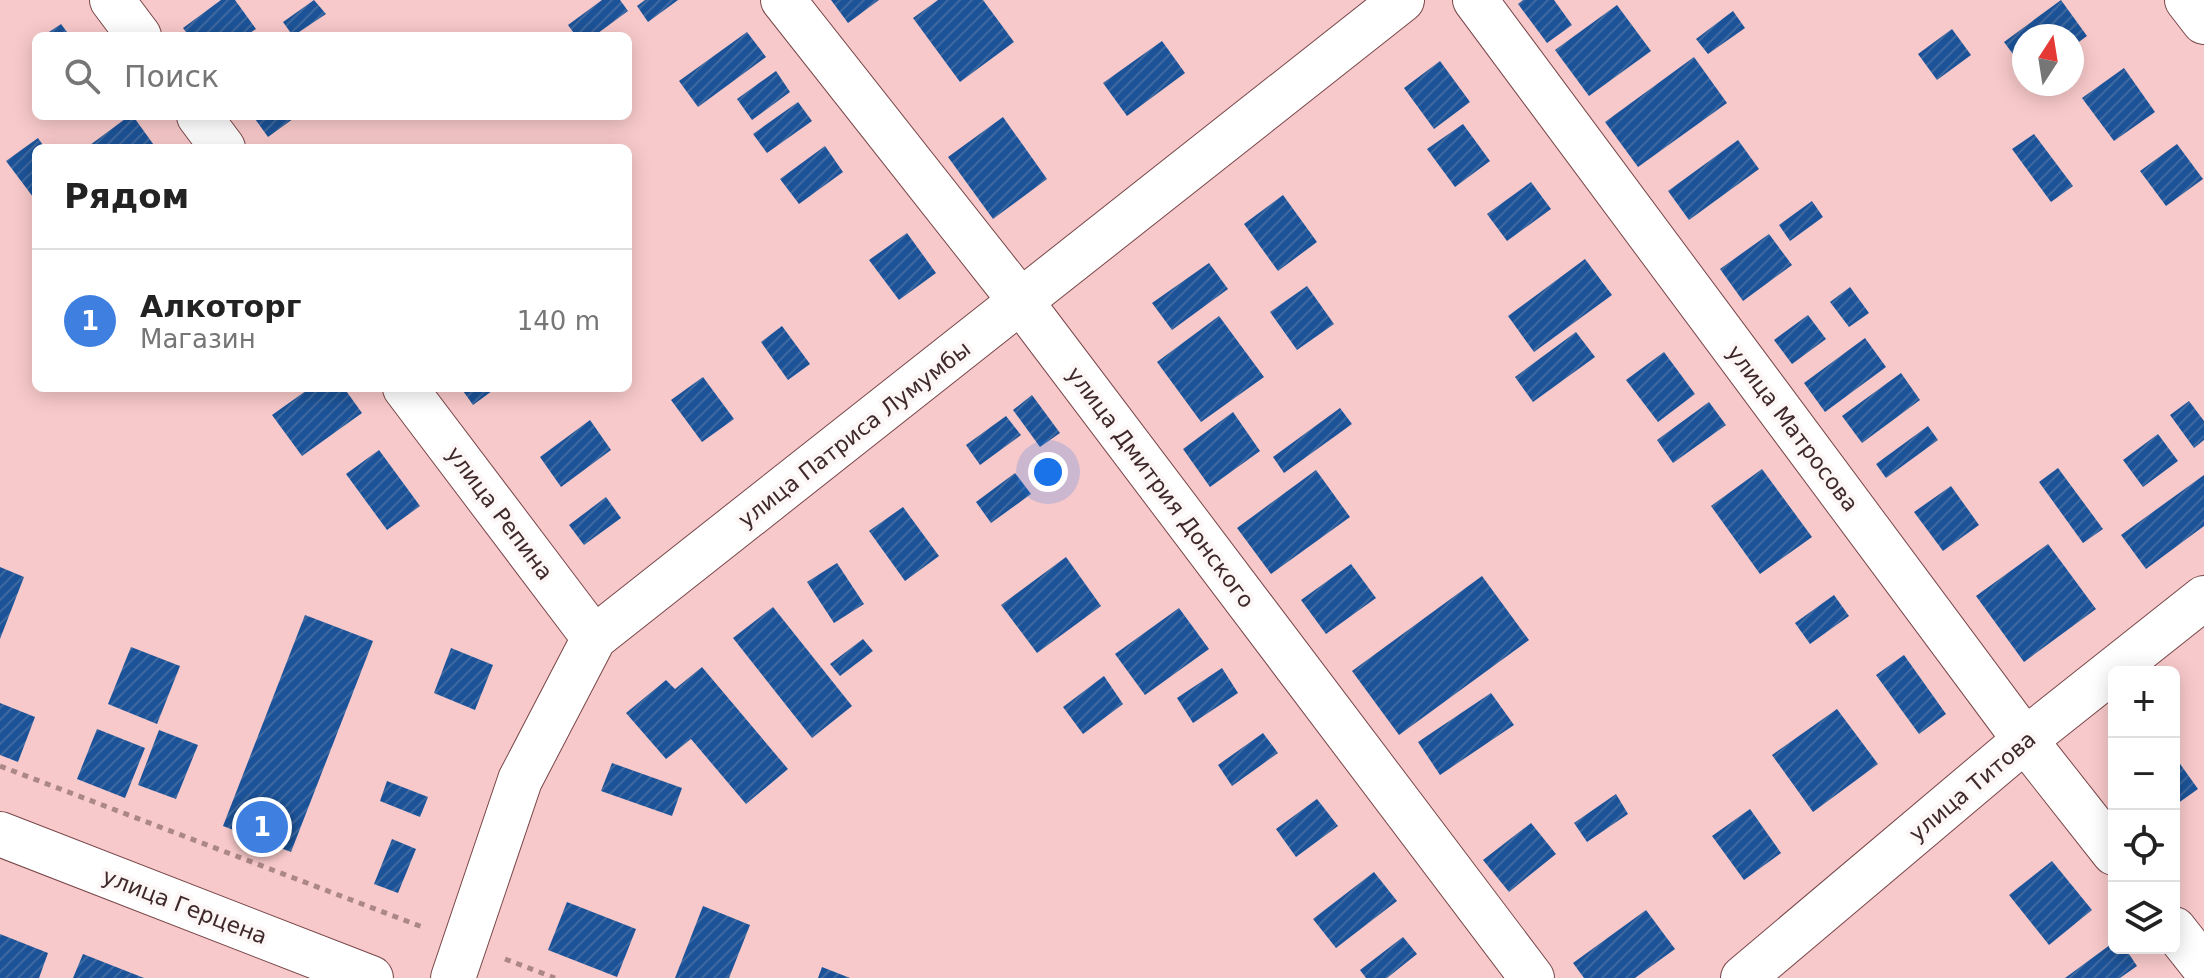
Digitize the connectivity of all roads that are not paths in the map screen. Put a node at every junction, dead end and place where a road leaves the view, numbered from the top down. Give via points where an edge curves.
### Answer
1 (112, 0) edge
2 (783, 0) edge
3 (1402, 0) edge
4 (1475, 0) edge
5 (2187, 0) edge
6 (2204, 22) edge
7 (136, 32) edge
8 (202, 120) edge
9 (220, 144) edge
10 (1022, 303) junction
11 (408, 392) edge
12 (2204, 598) edge
13 (594, 638) junction
14 (2025, 740) junction
15 (0, 834) edge
16 (2108, 845) edge
17 (2180, 937) edge
18 (459, 961) edge
19 (2204, 967) edge
20 (371, 978) edge
21 (1532, 978) edge
22 (1743, 978) edge

1 - 7 street
2 - 10 street, улица Дмитрия Донского
3 - 10 street, улица Патриса Лумумбы
4 - 14 street, улица Матросова
5 - 6 street
8 - 9 street
10 - 13 street, улица Патриса Лумумбы
10 - 21 street, улица Дмитрия Донского
11 - 13 street, улица Репина
12 - 14 street, улица Титова
13 - 18 street, улица Патриса Лумумбы via 520,780
14 - 16 street, улица Матросова
14 - 22 street, улица Титова
15 - 20 street, улица Герцена
17 - 19 street

